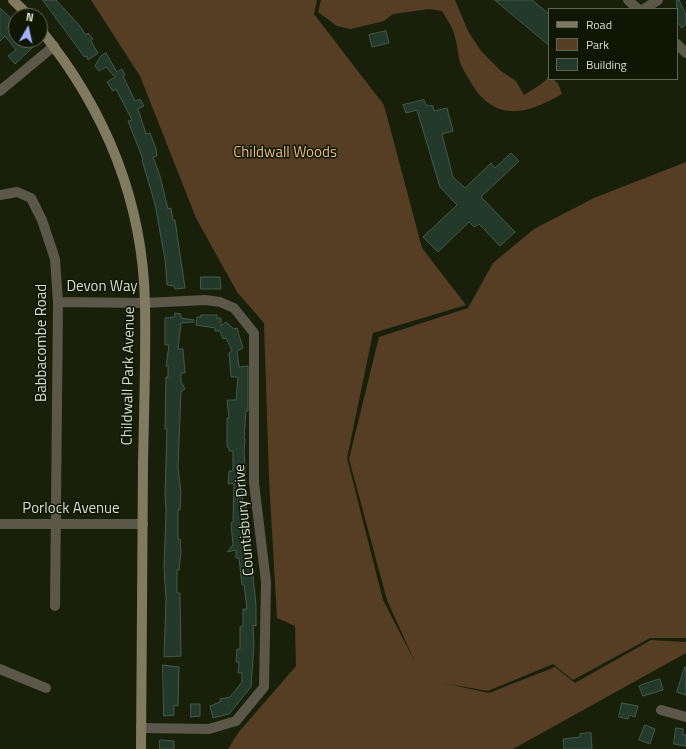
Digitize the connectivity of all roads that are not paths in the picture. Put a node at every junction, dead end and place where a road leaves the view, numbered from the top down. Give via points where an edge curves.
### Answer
1 (13, 0) edge
2 (628, 0) edge
3 (658, 0) edge
4 (21, 8) edge
5 (637, 8) edge
6 (646, 8) edge
7 (48, 39) edge
8 (678, 45) edge
9 (54, 46) junction
10 (686, 53) edge
11 (0, 91) edge
12 (0, 195) edge
13 (58, 302) junction
14 (145, 303) junction
15 (0, 524) edge
16 (143, 524) junction
17 (56, 525) junction
18 (55, 606) dead end
19 (0, 669) edge
20 (46, 688) dead end
21 (661, 710) dead end
22 (686, 717) edge
23 (141, 728) junction
24 (141, 749) edge

1 - 4 street
2 - 5 street
3 - 6 street
7 - 9 street, Childwall Park Avenue
8 - 10 street
9 - 11 street
9 - 14 street, Childwall Park Avenue via 89,98 120,166 137,228
12 - 13 street, Babbacombe Road via 17,192 31,198 42,220 55,259
13 - 14 street, Devon Way
13 - 17 street, Babbacombe Road
14 - 16 street, Childwall Park Avenue
14 - 23 street, Countisbury Drive via 206,300 220,302 234,308 254,333 254,483 266,582 264,687 236,721 209,729
15 - 17 street, Porlock Avenue
16 - 17 street, Porlock Avenue
16 - 23 street, Childwall Park Avenue
17 - 18 street, Babbacombe Road
19 - 20 street
21 - 22 street
23 - 24 street, Childwall Park Avenue

